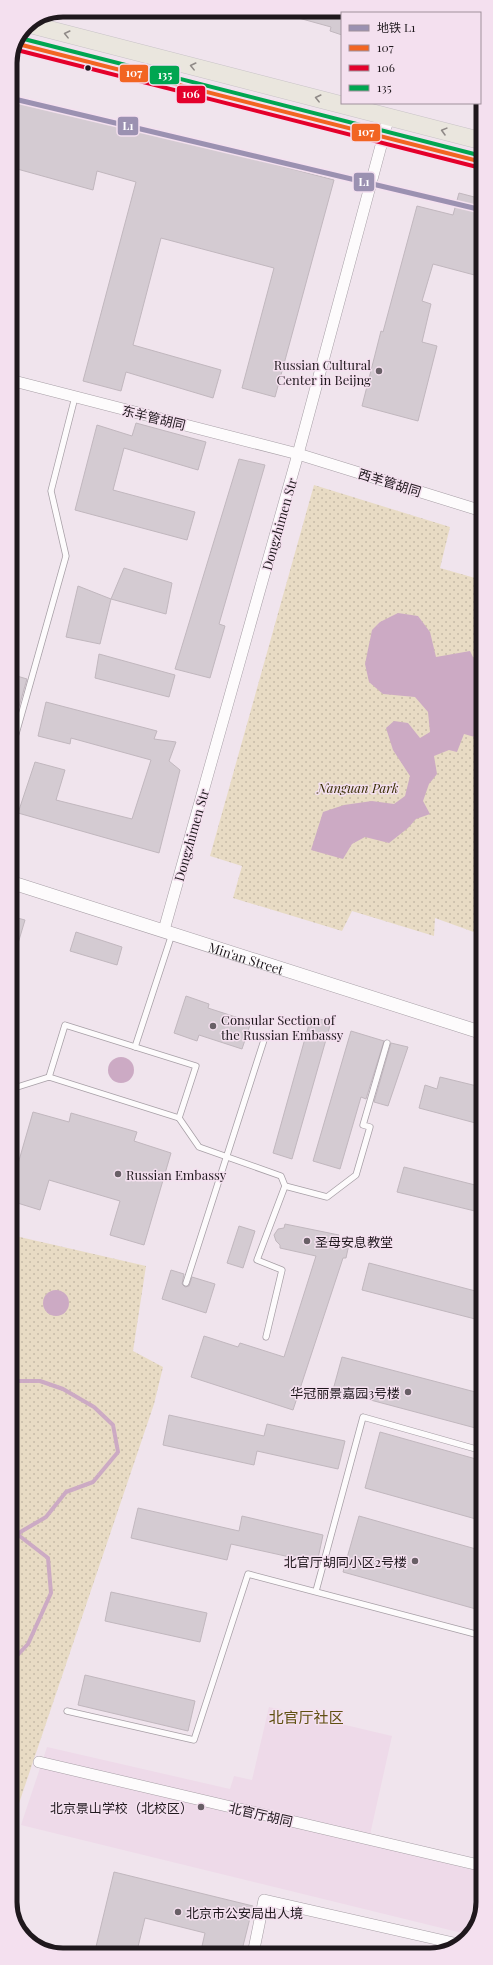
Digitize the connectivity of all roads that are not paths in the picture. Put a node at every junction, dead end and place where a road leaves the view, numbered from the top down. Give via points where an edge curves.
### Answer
1 (36, 26) edge
2 (20, 45) edge
3 (341, 104) edge
4 (342, 104) edge
5 (389, 116) junction
6 (383, 138) junction
7 (476, 139) edge
8 (476, 161) edge
9 (17, 382) edge
10 (75, 397) junction
11 (298, 454) junction
12 (476, 509) edge
13 (17, 730) edge
14 (17, 884) edge
15 (169, 931) junction
16 (476, 1031) edge
17 (265, 1037) dead end
18 (387, 1043) dead end
19 (135, 1047) junction
20 (48, 1077) junction
21 (17, 1087) edge
22 (179, 1118) junction
23 (226, 1157) junction
24 (285, 1186) junction
25 (186, 1283) dead end
26 (266, 1337) dead end
27 (476, 1449) edge
28 (316, 1591) junction
29 (476, 1634) edge
30 (67, 1711) dead end
31 (39, 1762) dead end
32 (476, 1864) edge
33 (449, 1944) edge
34 (254, 1948) edge

3 -> 1 main road
2 - 6 main road
5 -> 4 main road
5 - 6 street, Dongzhimen Str
7 -> 5 main road
6 - 8 main road
6 - 11 street, Dongzhimen Str
9 - 10 street, 东羊管胡同
10 - 11 street, 东羊管胡同
10 - 13 lane via 51,492 66,556
11 - 12 street, 西羊管胡同
11 - 15 street, Dongzhimen Str
14 - 15 street, Min'an Street
15 - 16 street, Min'an Street
15 - 19 lane
17 - 23 lane
18 - 24 lane via 363,1125 370,1127 356,1175 327,1197
19 - 20 lane via 65,1025
19 - 22 lane via 196,1066
20 - 21 lane
20 - 22 lane
22 - 23 lane via 199,1148
23 - 24 lane via 281,1176
23 - 25 lane
24 - 26 lane via 257,1260 282,1270
27 - 28 lane via 363,1417
28 - 29 lane
28 - 30 lane via 248,1574 194,1740
31 - 32 street, 北官厅胡同
33 - 34 street via 264,1900

